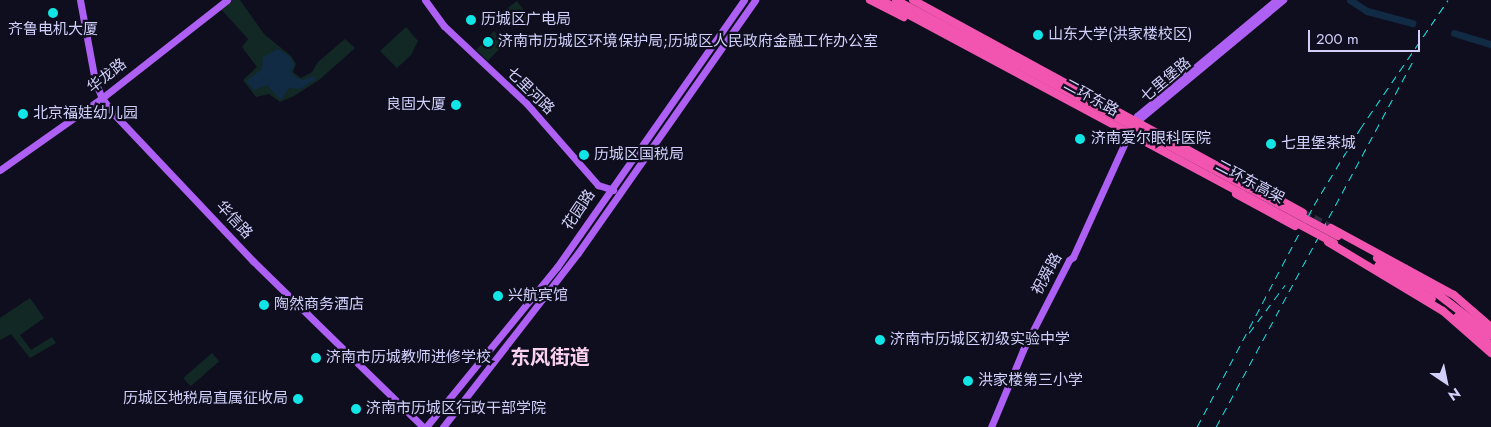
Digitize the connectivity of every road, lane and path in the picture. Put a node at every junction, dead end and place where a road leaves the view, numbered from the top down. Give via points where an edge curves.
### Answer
1 (80, 0) edge
2 (227, 0) edge
3 (425, 0) edge
4 (744, 0) edge
5 (755, 0) edge
6 (870, 0) edge
7 (881, 0) edge
8 (896, 0) edge
9 (912, 0) edge
10 (1276, 0) edge
11 (1283, 0) edge
12 (102, 98) junction
13 (1134, 123) junction
14 (1128, 135) junction
15 (0, 170) edge
16 (621, 188) junction
17 (610, 190) junction
18 (1303, 213) tunnel mouth
19 (1295, 226) dead end
20 (1331, 228) tunnel mouth
21 (1324, 240) dead end
22 (1491, 328) edge
23 (1491, 335) edge
24 (1491, 345) edge
25 (1491, 353) edge
26 (424, 427) edge
27 (443, 427) edge
28 (991, 427) edge

1 - 12 main road, 华信路 via 95,80
2 - 12 main road, 华龙路
3 - 17 main road, 七里河路 via 444,26 527,104 598,185
4 - 17 main road, 花园路 via 669,111
5 - 16 main road, 花园路
6 - 14 highway, 二环东路
7 - 24 highway, 二环东高架, bridge via 1405,280
8 - 23 highway, 二环东高架, bridge via 1410,276
9 - 13 highway, 二环东路
10 - 13 main road, 七里堡路 via 1145,109
11 - 13 main road, 七里堡路
12 - 15 main road, 华龙路
12 - 26 main road, 华信路 via 253,261
13 - 14 main road, 七里堡路
13 - 18 highway, 二环东路
14 - 19 highway, 二环东路
14 - 28 main road, 祝舜路 via 1073,257 1023,350
16 - 17 main road
16 - 27 main road, 花园路 via 578,253
17 - 26 main road, 花园路 via 557,268
20 - 22 highway via 1454,295
21 - 25 highway via 1443,311

